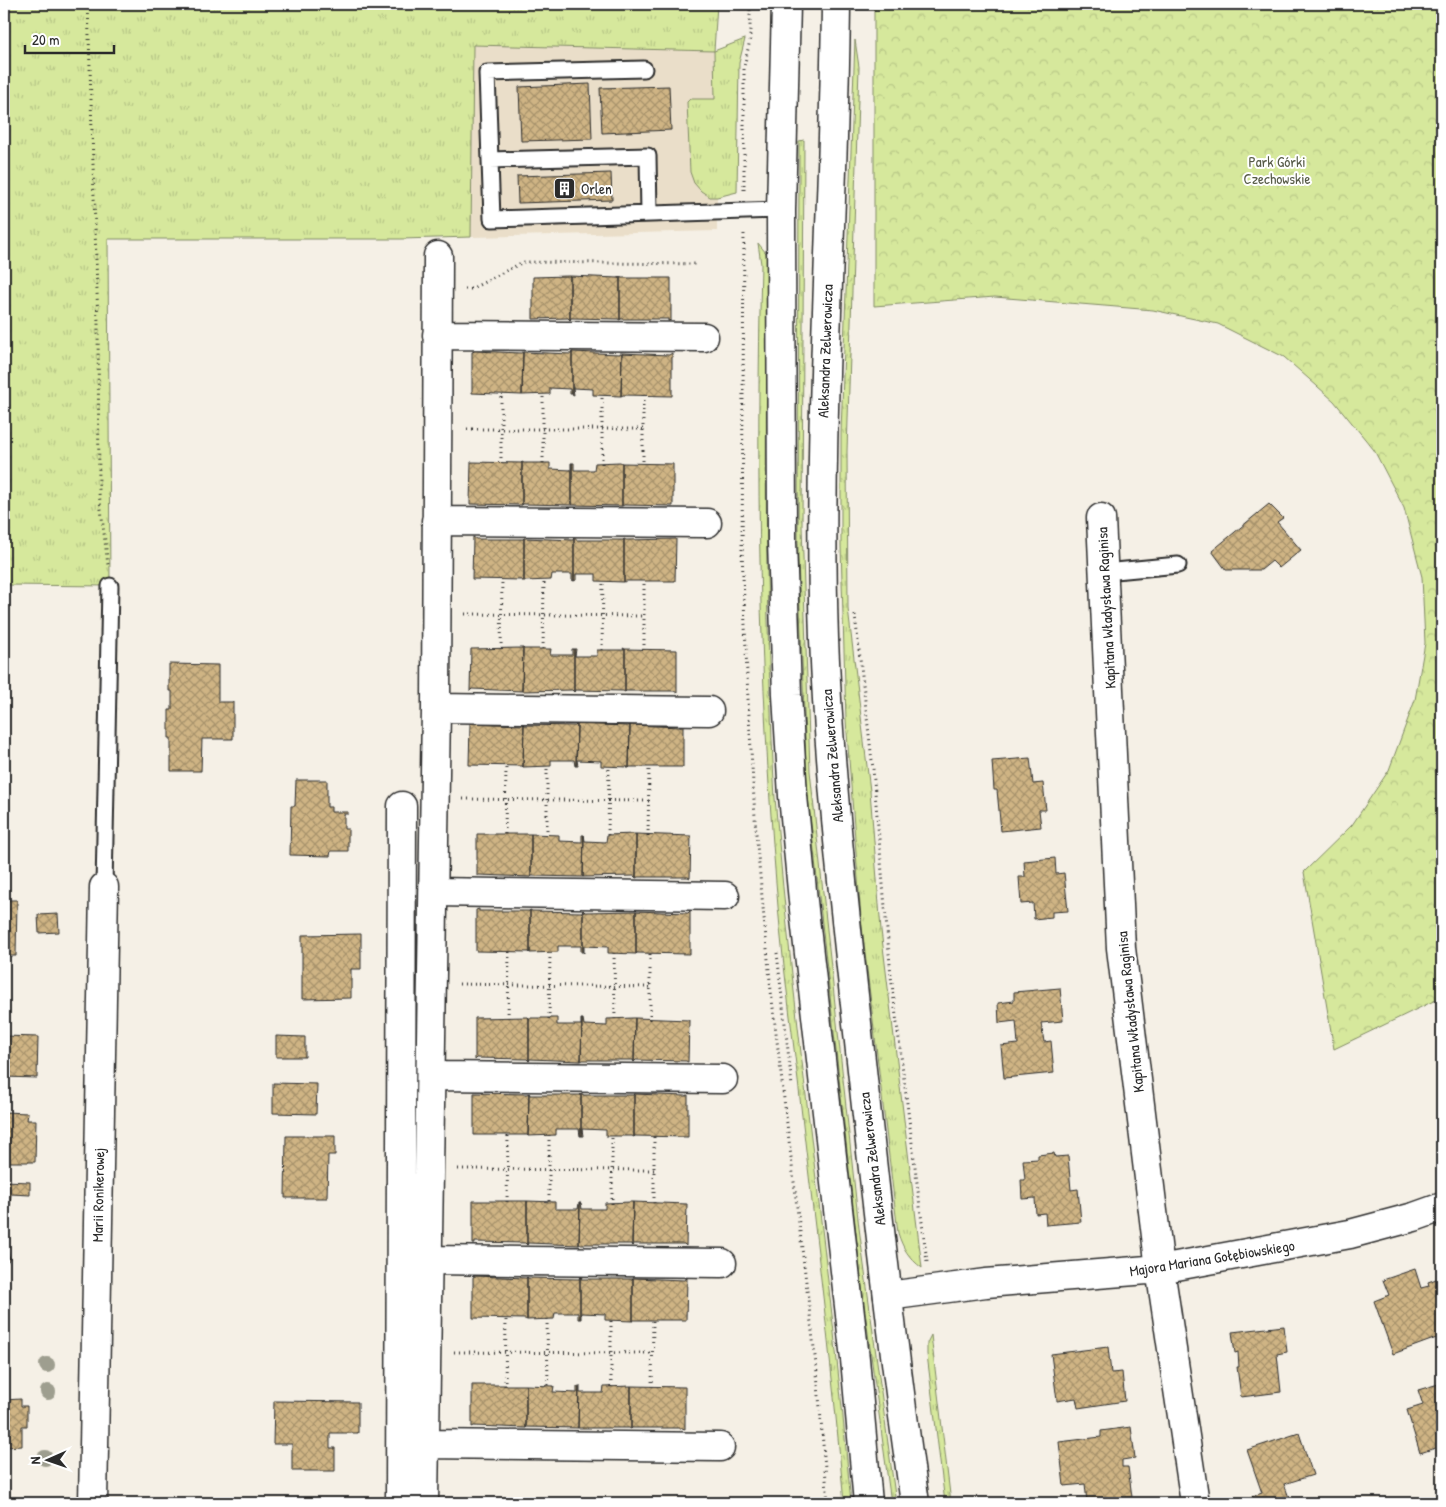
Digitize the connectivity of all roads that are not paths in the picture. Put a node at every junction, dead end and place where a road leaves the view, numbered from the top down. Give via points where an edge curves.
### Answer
1 (836, 4) edge
2 (786, 16) edge
3 (644, 69) dead end
4 (490, 160) junction
5 (781, 210) junction
6 (649, 214) junction
7 (438, 256) dead end
8 (437, 335) junction
9 (704, 337) dead end
10 (1102, 518) dead end
11 (436, 521) junction
12 (707, 523) dead end
13 (1178, 565) dead end
14 (1105, 572) junction
15 (110, 586) road end
16 (436, 708) junction
17 (709, 710) dead end
18 (402, 806) dead end
19 (104, 888) joint
20 (434, 892) junction
21 (725, 896) dead end
22 (430, 1076) junction
23 (723, 1079) dead end
24 (1442, 1207) edge
25 (428, 1260) junction
26 (722, 1263) dead end
27 (1160, 1269) junction
28 (888, 1296) junction
29 (425, 1444) junction
30 (720, 1447) dead end
31 (93, 1503) edge
32 (400, 1503) edge
33 (424, 1503) edge
34 (868, 1503) edge
35 (915, 1503) edge
36 (1195, 1503) edge

1 - 28 street, Aleksandra Zelwerowicza via 823,403 827,704 847,931
2 - 5 street
3 - 4 lane via 487,73
4 - 6 lane via 648,156
4 - 6 lane via 492,219
5 - 6 lane
5 - 34 street via 782,541 793,787 802,901 854,1349
7 - 8 street
8 - 9 street
8 - 11 street
10 - 14 street, Kapitana Władysława Raginisa
11 - 12 street
11 - 16 street
13 - 14 lane
14 - 27 street, Kapitana Władysława Raginisa via 1121,948
15 - 19 lane
16 - 17 street
16 - 20 street
18 - 32 street
19 - 31 street, Marii Ronikerowej
20 - 21 street
20 - 22 street
22 - 23 street
22 - 25 street
24 - 27 street, Majora Mariana Gołębiowskiego via 1350,1234
25 - 26 street
25 - 29 street
27 - 28 street, Majora Mariana Gołębiowskiego
27 - 36 street, Kapitana Władysława Raginisa
28 - 35 street, Aleksandra Zelwerowicza
29 - 30 street
29 - 33 street

